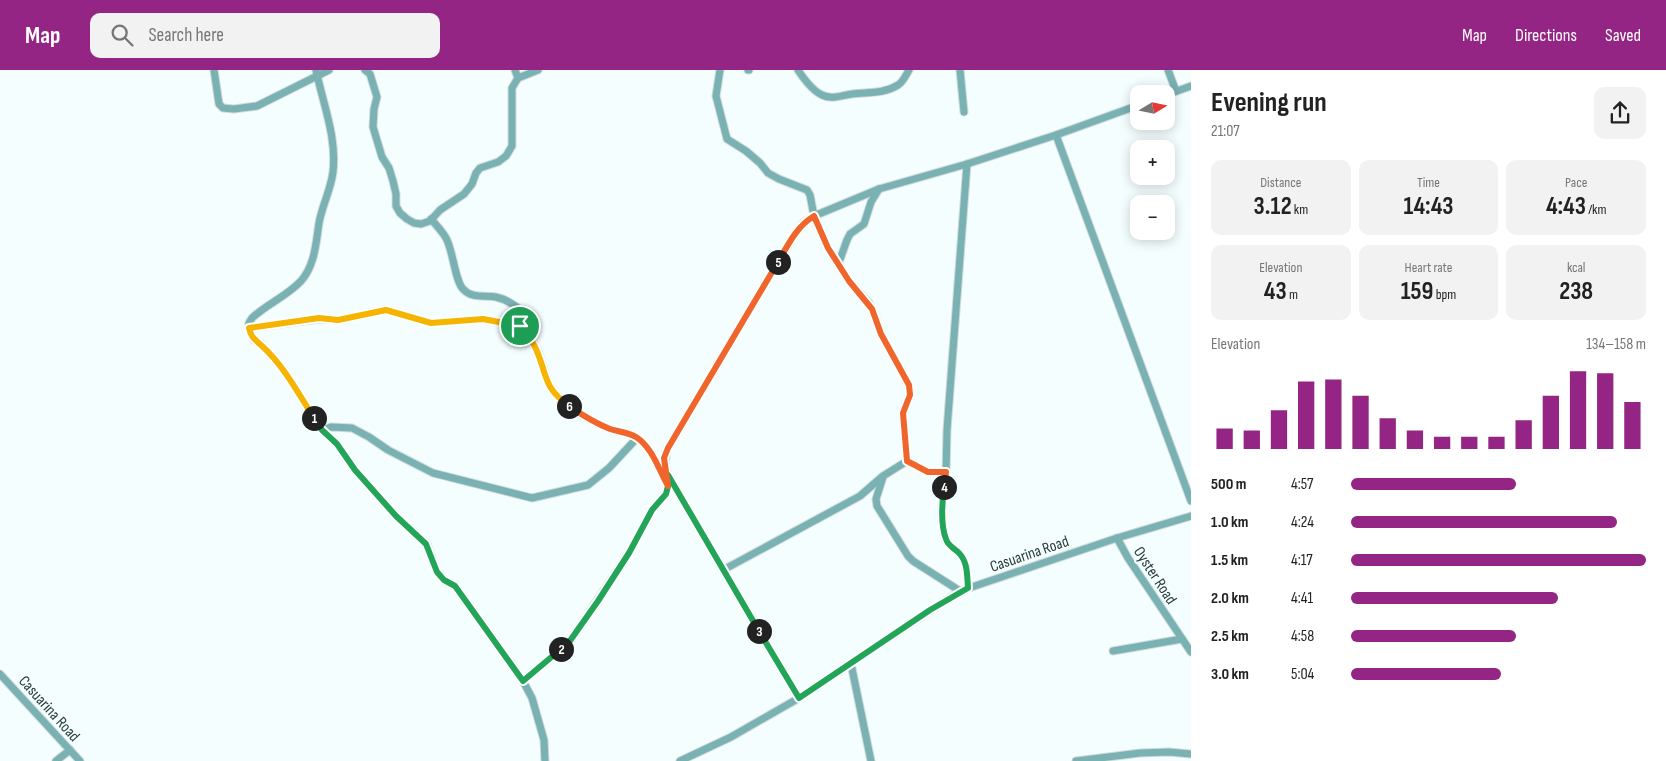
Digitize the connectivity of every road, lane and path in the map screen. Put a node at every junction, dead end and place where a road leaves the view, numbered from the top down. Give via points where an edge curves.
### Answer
1 (214, 70) edge
2 (328, 70) edge
3 (365, 70) edge
4 (515, 70) edge
5 (538, 70) edge
6 (720, 70) edge
7 (798, 70) edge
8 (909, 70) edge
9 (960, 70) edge
10 (1168, 70) edge
11 (317, 73) edge
12 (518, 78) junction
13 (1191, 86) edge
14 (1176, 91) joint
15 (1130, 108) edge
16 (964, 112) dead end
17 (1056, 135) junction
18 (968, 164) junction
19 (879, 189) junction
20 (814, 216) junction
21 (431, 219) junction
22 (838, 265) junction
23 (520, 326) junction
24 (249, 328) junction
25 (322, 430) junction
26 (638, 438) junction
27 (907, 461) junction
28 (946, 472) junction
29 (668, 475) junction
30 (883, 476) junction
31 (668, 486) junction
32 (1191, 500) edge
33 (1191, 516) edge
34 (1117, 538) junction
35 (723, 570) junction
36 (968, 588) junction
37 (960, 591) junction
38 (1182, 639) junction
39 (1113, 651) dead end
40 (1191, 652) edge
41 (851, 664) junction
42 (0, 674) edge
43 (523, 681) junction
44 (799, 698) junction
45 (70, 750) junction
46 (1191, 754) edge
47 (56, 761) edge
48 (80, 761) edge
49 (545, 761) edge
50 (680, 761) edge
51 (871, 761) edge
52 (1081, 761) edge

1 - 11 street via 219,104 223,108 234,109 257,106
2 - 11 street
3 - 21 street via 370,74 377,97 373,127 382,157 389,168 396,206 414,223 421,224
4 - 12 street
5 - 12 street
6 - 20 street via 716,96 727,139 752,156 768,173 807,190
7 - 8 street via 822,95 835,97 895,87
9 - 16 street
10 - 14 street
11 - 24 street via 334,152 333,174 319,223 317,244 302,279 252,318
12 - 21 street via 512,88 512,146 506,156 480,168 464,194
13 - 14 street
15 - 17 street
17 - 18 street
17 - 32 street
18 - 19 street
18 - 28 street
19 - 20 street
19 - 22 street via 864,224 850,234
20 - 22 street
20 - 29 street via 796,232 668,448 664,458
21 - 23 street via 446,238 464,291 476,297 503,299 515,305 525,315
22 - 27 street via 869,303 881,334 909,385 910,395 903,413
23 - 24 street via 483,319 431,323 386,310 338,320 319,318
23 - 26 street via 536,348 546,381 558,397 596,423
24 - 25 street via 254,340 283,368
25 - 26 street via 352,428 433,473 532,498 588,485
25 - 43 street via 396,516 426,544 437,572 455,586
26 - 31 street via 648,449
27 - 28 street via 928,472
27 - 30 street
28 - 36 street via 945,538 965,561
29 - 31 street
29 - 35 street
30 - 35 street via 860,496
30 - 37 street via 877,506 908,556
31 - 43 street via 629,553 567,645
33 - 34 street, Casuarina Road
34 - 36 street, Casuarina Road
34 - 38 street, Oyster Road
35 - 44 street
36 - 37 street, Casuarina Road
37 - 41 street, Casuarina Road
38 - 39 street
38 - 40 street, Oyster Road
41 - 44 street, Casuarina Road
41 - 51 street
42 - 45 street, Casuarina Road
43 - 49 street via 532,698 544,740
44 - 50 street, Casuarina Road via 731,737
45 - 47 street
45 - 48 street, Casuarina Road
46 - 52 street via 1140,753

